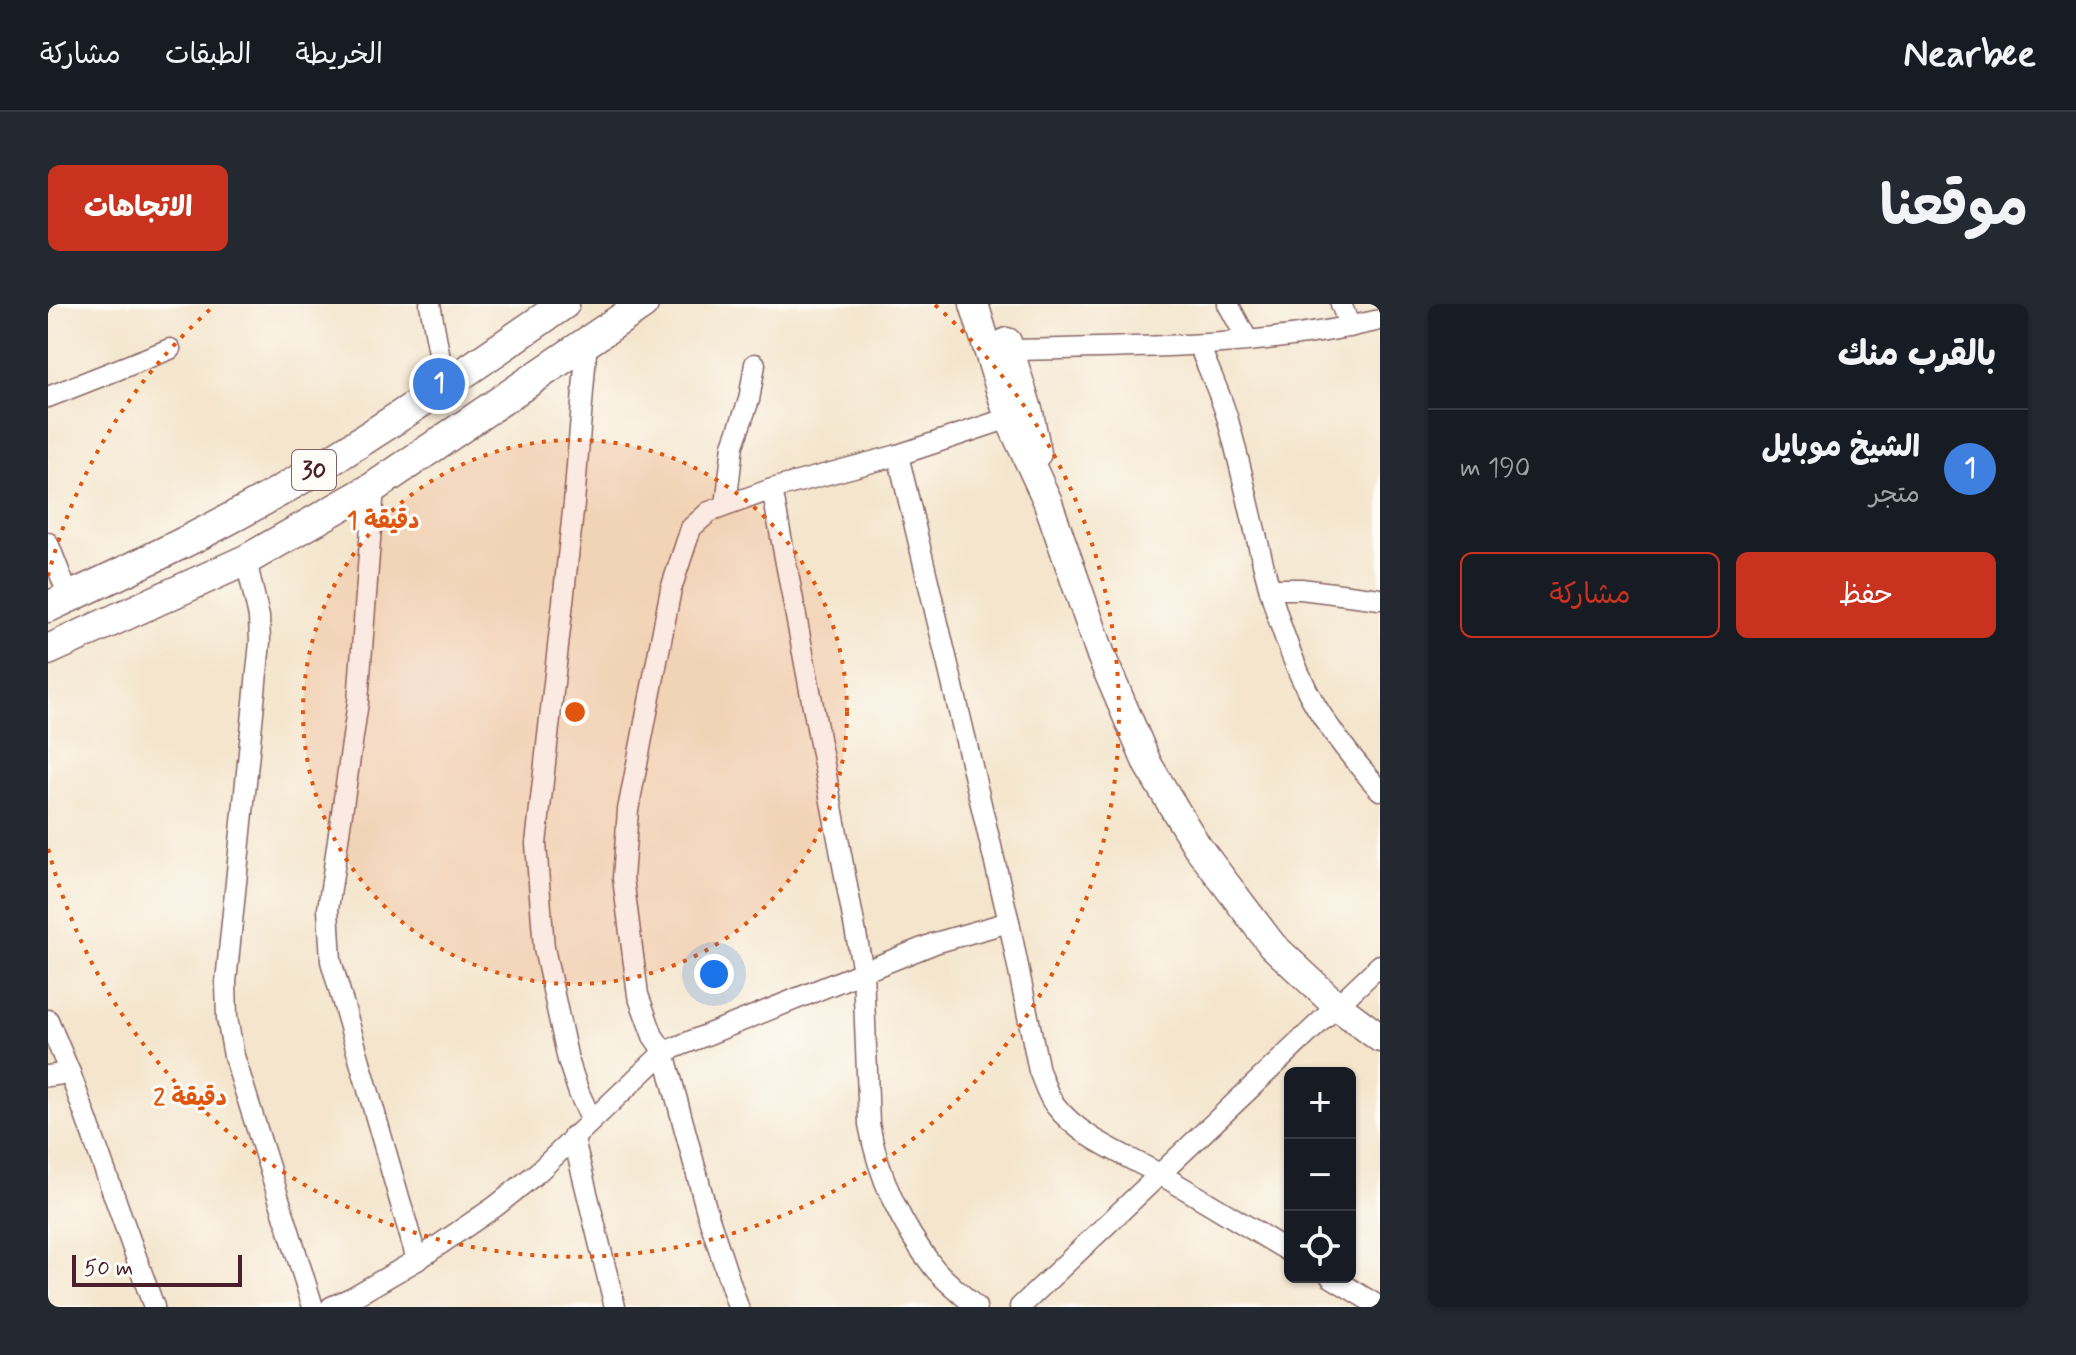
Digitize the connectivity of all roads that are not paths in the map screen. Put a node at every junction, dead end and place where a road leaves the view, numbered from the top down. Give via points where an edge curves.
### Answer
1 (430, 304) edge
2 (564, 304) edge
3 (643, 304) edge
4 (974, 304) edge
5 (995, 304) edge
6 (1228, 304) edge
7 (1341, 304) edge
8 (1380, 320) edge
9 (1350, 327) junction
10 (1247, 339) junction
11 (587, 341) junction
12 (1199, 345) junction
13 (170, 349) dead end
14 (1009, 350) junction
15 (755, 364) dead end
16 (445, 386) junction
17 (48, 397) edge
18 (1009, 418) junction
19 (898, 455) junction
20 (374, 487) junction
21 (772, 489) junction
22 (1047, 500) junction
23 (726, 505) junction
24 (48, 543) edge
25 (246, 560) junction
26 (1270, 589) junction
27 (1380, 599) edge
28 (58, 602) edge
29 (48, 650) edge
30 (1380, 790) edge
31 (1009, 922) junction
32 (1380, 965) edge
33 (863, 971) junction
34 (1336, 1005) junction
35 (48, 1020) edge
36 (1380, 1038) edge
37 (664, 1052) junction
38 (70, 1073) junction
39 (48, 1076) edge
40 (591, 1119) junction
41 (573, 1136) junction
42 (1161, 1175) junction
43 (1284, 1248) edge
44 (417, 1260) junction
45 (1341, 1283) edge
46 (1026, 1301) edge
47 (355, 1302) edge
48 (154, 1307) edge
49 (313, 1307) edge
50 (331, 1307) edge
51 (615, 1307) edge
52 (738, 1307) edge
53 (976, 1307) edge
54 (1050, 1307) edge
55 (1380, 1307) edge

1 - 16 street
2 - 16 main road, 30
3 - 11 main road, 30
4 - 18 street
5 - 14 street
6 - 10 street
7 - 9 street
8 - 9 street
9 - 10 street
10 - 12 street
11 - 20 main road, 30
11 - 40 street via 536,844 544,948 568,1060
12 - 14 street
12 - 26 street via 1229,421
13 - 17 street
14 - 22 street
15 - 23 street via 733,445
16 - 28 main road, 30 via 303,477
18 - 19 street
18 - 22 street
19 - 21 street
19 - 31 street
20 - 25 main road, 30
20 - 44 street via 358,702 328,936
21 - 23 street
21 - 33 street
22 - 34 street via 1102,658 1148,765 1197,846 1272,945
23 - 37 street via 691,528 684,548 671,589 628,810 623,878 632,957 638,995
24 - 28 street
25 - 29 main road, 30
25 - 49 street via 260,642 226,982 227,1018 234,1056
26 - 27 street
26 - 30 street via 1308,692 1331,732
31 - 33 street
31 - 42 street via 1039,1071 1054,1104 1096,1140
32 - 34 street
33 - 37 street
33 - 53 street via 869,1124 883,1177 909,1231 937,1271
34 - 36 street
34 - 42 street
35 - 38 street
37 - 40 street
37 - 52 street
38 - 39 street
38 - 48 street
40 - 41 street
41 - 44 street via 496,1206
41 - 51 street
42 - 43 street
42 - 46 street
44 - 47 street
45 - 55 street
46 - 54 street
47 - 50 street

